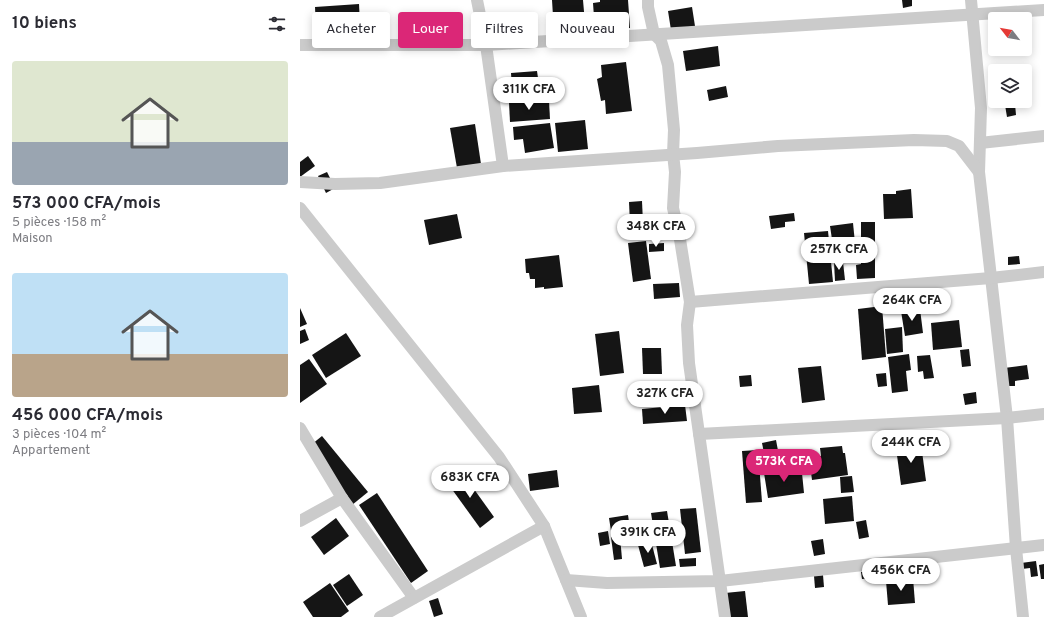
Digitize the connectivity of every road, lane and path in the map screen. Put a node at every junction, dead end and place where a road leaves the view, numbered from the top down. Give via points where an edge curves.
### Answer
1 (477, 0) edge
2 (648, 0) edge
3 (971, 0) edge
4 (1044, 10) edge
5 (479, 12) edge
6 (974, 14) junction
7 (654, 34) junction
8 (538, 42) edge
9 (300, 45) edge
10 (471, 45) edge
11 (486, 48) edge
12 (1044, 136) edge
13 (980, 143) junction
14 (673, 154) junction
15 (503, 166) junction
16 (979, 172) junction
17 (300, 182) edge
18 (300, 208) edge
19 (1044, 272) edge
20 (991, 278) junction
21 (690, 302) junction
22 (1044, 414) edge
23 (1007, 418) junction
24 (300, 428) edge
25 (699, 434) junction
26 (342, 498) junction
27 (300, 521) edge
28 (544, 526) junction
29 (1044, 545) edge
30 (1016, 548) junction
31 (566, 580) junction
32 (720, 581) junction
33 (414, 598) junction
34 (380, 617) edge
35 (581, 617) edge
36 (725, 617) edge
37 (1023, 617) edge

1 - 5 street
2 - 7 street
3 - 6 street
4 - 6 street
6 - 7 street
6 - 13 street via 981,108
7 - 8 street
7 - 14 street via 661,41 668,65 674,130
9 - 10 street
11 - 15 street
12 - 13 street
13 - 16 street
14 - 15 street
14 - 16 street via 778,146 936,140 959,146
14 - 21 street via 673,208
15 - 17 street via 380,183
16 - 20 street
18 - 28 street via 499,457
19 - 20 street
20 - 21 street
20 - 23 street
21 - 25 street via 687,325 688,355
22 - 23 street
23 - 25 street
23 - 30 street
24 - 26 street
25 - 32 street
26 - 27 street
26 - 33 street
28 - 31 street
28 - 33 street
29 - 30 street
30 - 32 street
30 - 37 street
31 - 32 street via 607,583
31 - 35 street
32 - 36 street
33 - 34 street

